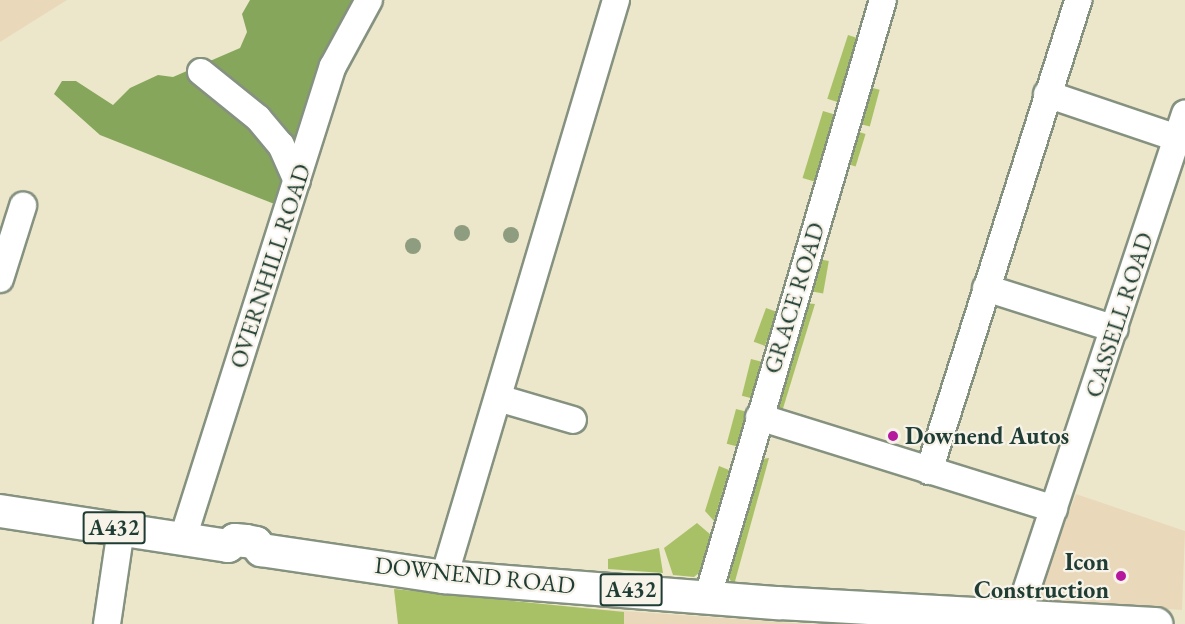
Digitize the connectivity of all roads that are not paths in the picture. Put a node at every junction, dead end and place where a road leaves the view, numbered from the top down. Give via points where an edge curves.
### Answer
1 (369, 0) edge
2 (616, 0) edge
3 (883, 0) edge
4 (1078, 0) edge
5 (201, 72) dead end
6 (1047, 94) junction
7 (1185, 114) edge
8 (1177, 138) junction
9 (297, 181) junction
10 (23, 206) dead end
11 (0, 279) edge
12 (986, 288) junction
13 (1115, 329) junction
14 (498, 398) junction
15 (759, 417) junction
16 (573, 420) dead end
17 (929, 471) junction
18 (1054, 509) junction
19 (0, 511) edge
20 (121, 530) junction
21 (183, 538) junction
22 (444, 577) junction
23 (708, 596) junction
24 (1014, 620) edge
25 (107, 624) edge
26 (1156, 624) edge

1 - 9 street, OVERNHILL ROAD via 338,55
2 - 14 street
3 - 15 street, GRACE ROAD
4 - 6 street
5 - 9 street via 258,118 281,145
6 - 8 street
6 - 12 street
7 - 8 street, CASSELL ROAD
8 - 13 street, CASSELL ROAD
9 - 21 street, OVERNHILL ROAD
10 - 11 street
12 - 13 street
12 - 17 street
13 - 18 street, CASSELL ROAD
14 - 16 street
14 - 22 street
15 - 17 street
15 - 23 street, GRACE ROAD
17 - 18 street
18 - 24 street, CASSELL ROAD
19 - 20 main road, DOWNEND ROAD / A432
20 - 21 main road, DOWNEND ROAD / A432
20 - 25 street
21 - 22 main road, DOWNEND ROAD / A432 via 228,546 235,540 246,541 256,543 261,550
22 - 23 main road, DOWNEND ROAD / A432
23 - 24 main road, DOWNEND ROAD / A432
24 - 26 main road, DOWNEND ROAD / A432

